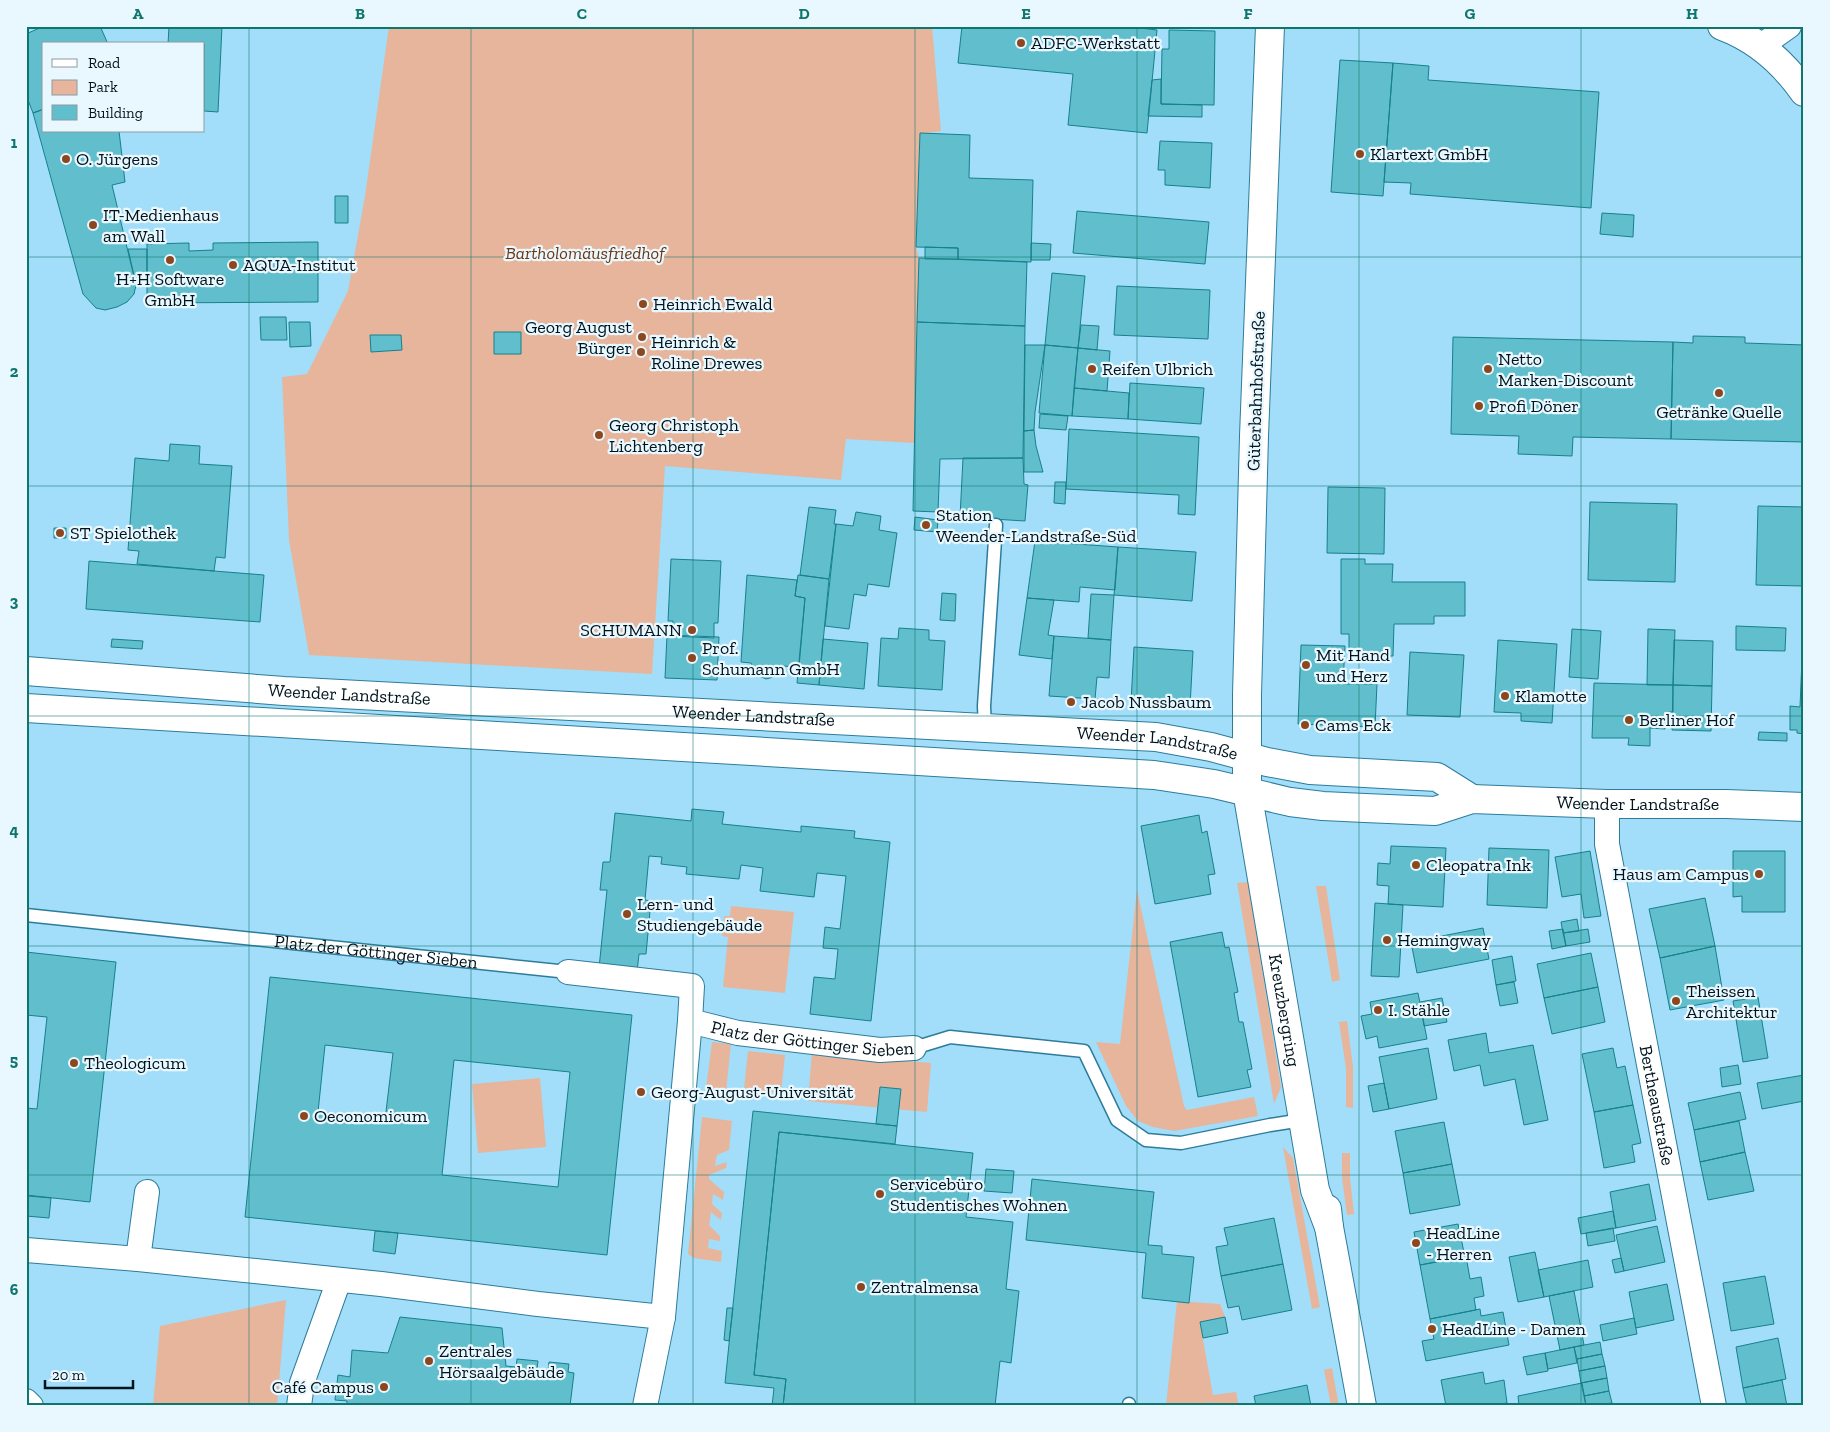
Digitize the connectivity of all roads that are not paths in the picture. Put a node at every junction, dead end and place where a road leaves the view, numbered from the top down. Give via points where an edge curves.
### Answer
1 (1270, 26) edge
2 (1722, 26) edge
3 (1789, 26) edge
4 (1761, 46) junction
5 (1804, 92) edge
6 (996, 525) dead end
7 (26, 671) edge
8 (26, 708) edge
9 (985, 728) junction
10 (1247, 755) junction
11 (1253, 793) junction
12 (1472, 799) junction
13 (1607, 804) junction
14 (1804, 807) edge
15 (26, 915) edge
16 (568, 972) joint
17 (690, 1021) junction
18 (914, 1048) joint
19 (1302, 1120) junction
20 (147, 1192) dead end
21 (1329, 1227) junction
22 (26, 1250) edge
23 (138, 1259) junction
24 (339, 1280) junction
25 (663, 1317) junction
26 (26, 1401) edge
27 (31, 1406) edge
28 (299, 1406) edge
29 (645, 1406) edge
30 (1362, 1406) edge
31 (1714, 1406) edge

1 - 10 main road, Güterbahnhofstraße via 1254,436
2 - 4 main road
3 - 4 street
4 - 5 main road
6 - 9 lane
7 - 9 main road, Weender Landstraße via 284,691
8 - 11 main road, Weender Landstraße via 1130,773
9 - 10 main road, Weender Landstraße via 1156,737
10 - 11 main road, Güterbahnhofstraße
10 - 12 main road, Weender Landstraße via 1310,770 1436,777
11 - 12 main road, Weender Landstraße via 1323,806 1435,811
11 - 19 main road, Kreuzbergring
11 - 21 main road, Kreuzbergring via 1280,889 1319,1128
12 - 13 main road, Weender Landstraße
13 - 14 main road, Weender Landstraße
13 - 31 street, Bertheaustraße via 1607,844
15 - 16 lane, Platz der Göttinger Sieben
16 - 17 street, Platz der Göttinger Sieben via 692,986
17 - 18 street, Platz der Göttinger Sieben via 746,1034 880,1050
17 - 25 street, Platz der Göttinger Sieben
18 - 19 lane, Platz der Göttinger Sieben via 950,1037 1084,1051 1117,1120 1146,1140 1181,1143
19 - 21 main road, Kreuzbergring via 1314,1190
20 - 23 street
21 - 30 main road, Kreuzbergring
22 - 23 street
23 - 24 street
24 - 25 street
24 - 28 street via 302,1383
25 - 29 street, Platz der Göttinger Sieben
26 - 27 street

